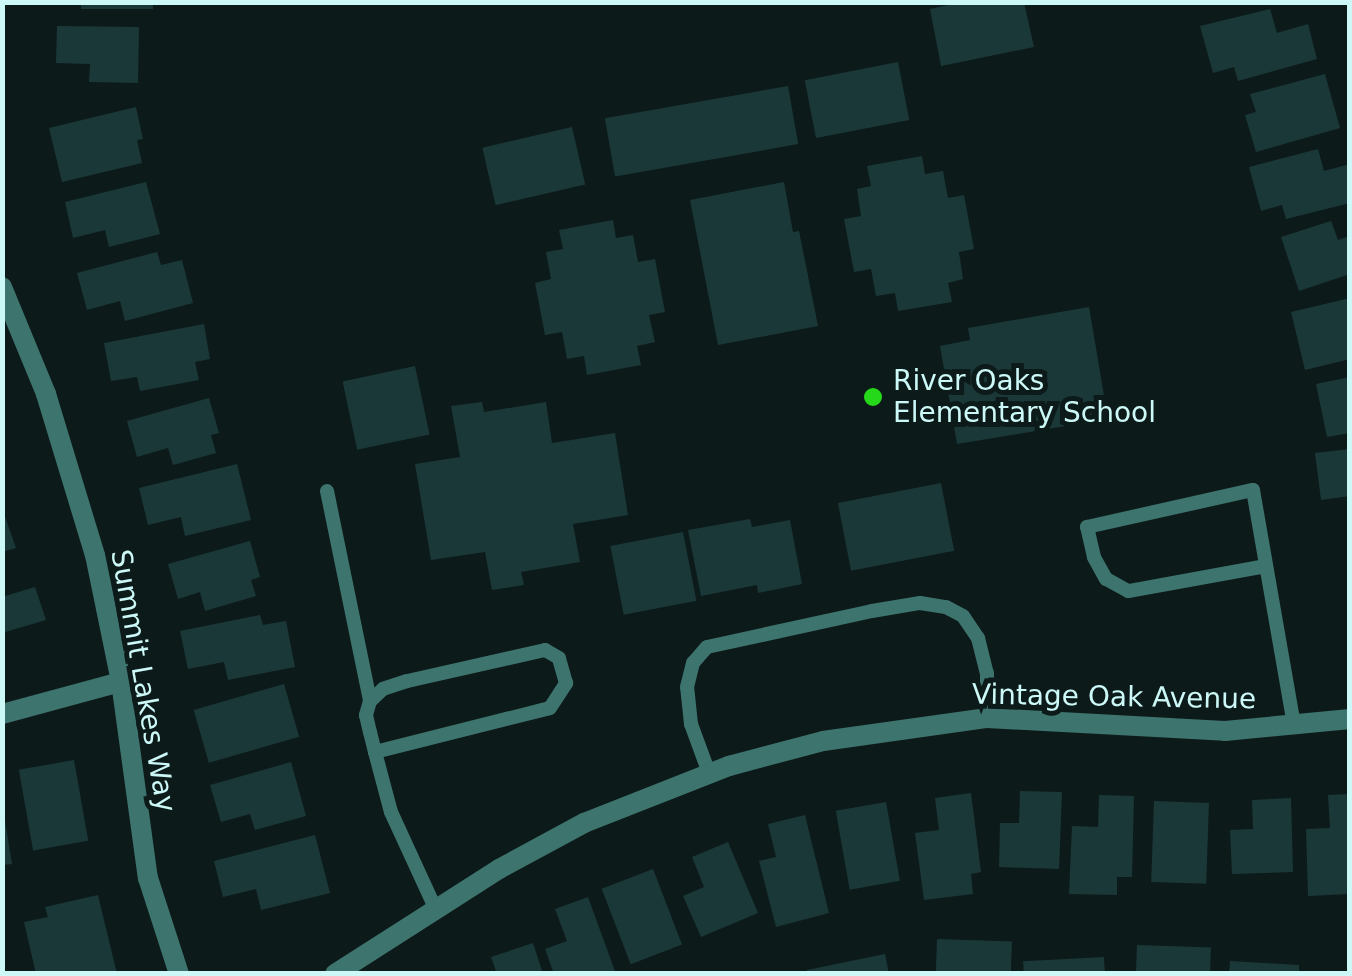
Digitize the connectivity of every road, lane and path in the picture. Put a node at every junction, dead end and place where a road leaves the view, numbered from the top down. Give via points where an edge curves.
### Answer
1 (2, 286) edge
2 (326, 491) dead end
3 (1266, 566) junction
4 (121, 682) junction
5 (370, 701) junction
6 (2, 714) edge
7 (987, 718) junction
8 (1350, 719) edge
9 (1294, 726) junction
10 (375, 752) junction
11 (708, 774) junction
12 (436, 910) junction
13 (179, 974) edge
14 (334, 974) edge

1 - 4 street, Summit Lakes Way via 72,474
2 - 5 lane
3 - 3 lane via 1254,490 1087,527 1106,579 1128,591
3 - 9 lane
4 - 6 street
4 - 13 street, Summit Lakes Way via 148,878
5 - 10 lane via 366,715
5 - 10 lane via 384,689 545,650 560,658 566,683 550,708
7 - 9 street, Vintage Oak Avenue via 1225,731
7 - 11 street, Vintage Oak Avenue via 824,741
7 - 11 lane via 987,673 978,638 963,616 920,603 872,610 707,648 693,664 688,687 691,724
8 - 9 street, Vintage Oak Avenue
10 - 12 lane via 391,812
11 - 12 street, Vintage Oak Avenue via 584,823
12 - 14 street, Vintage Oak Avenue

